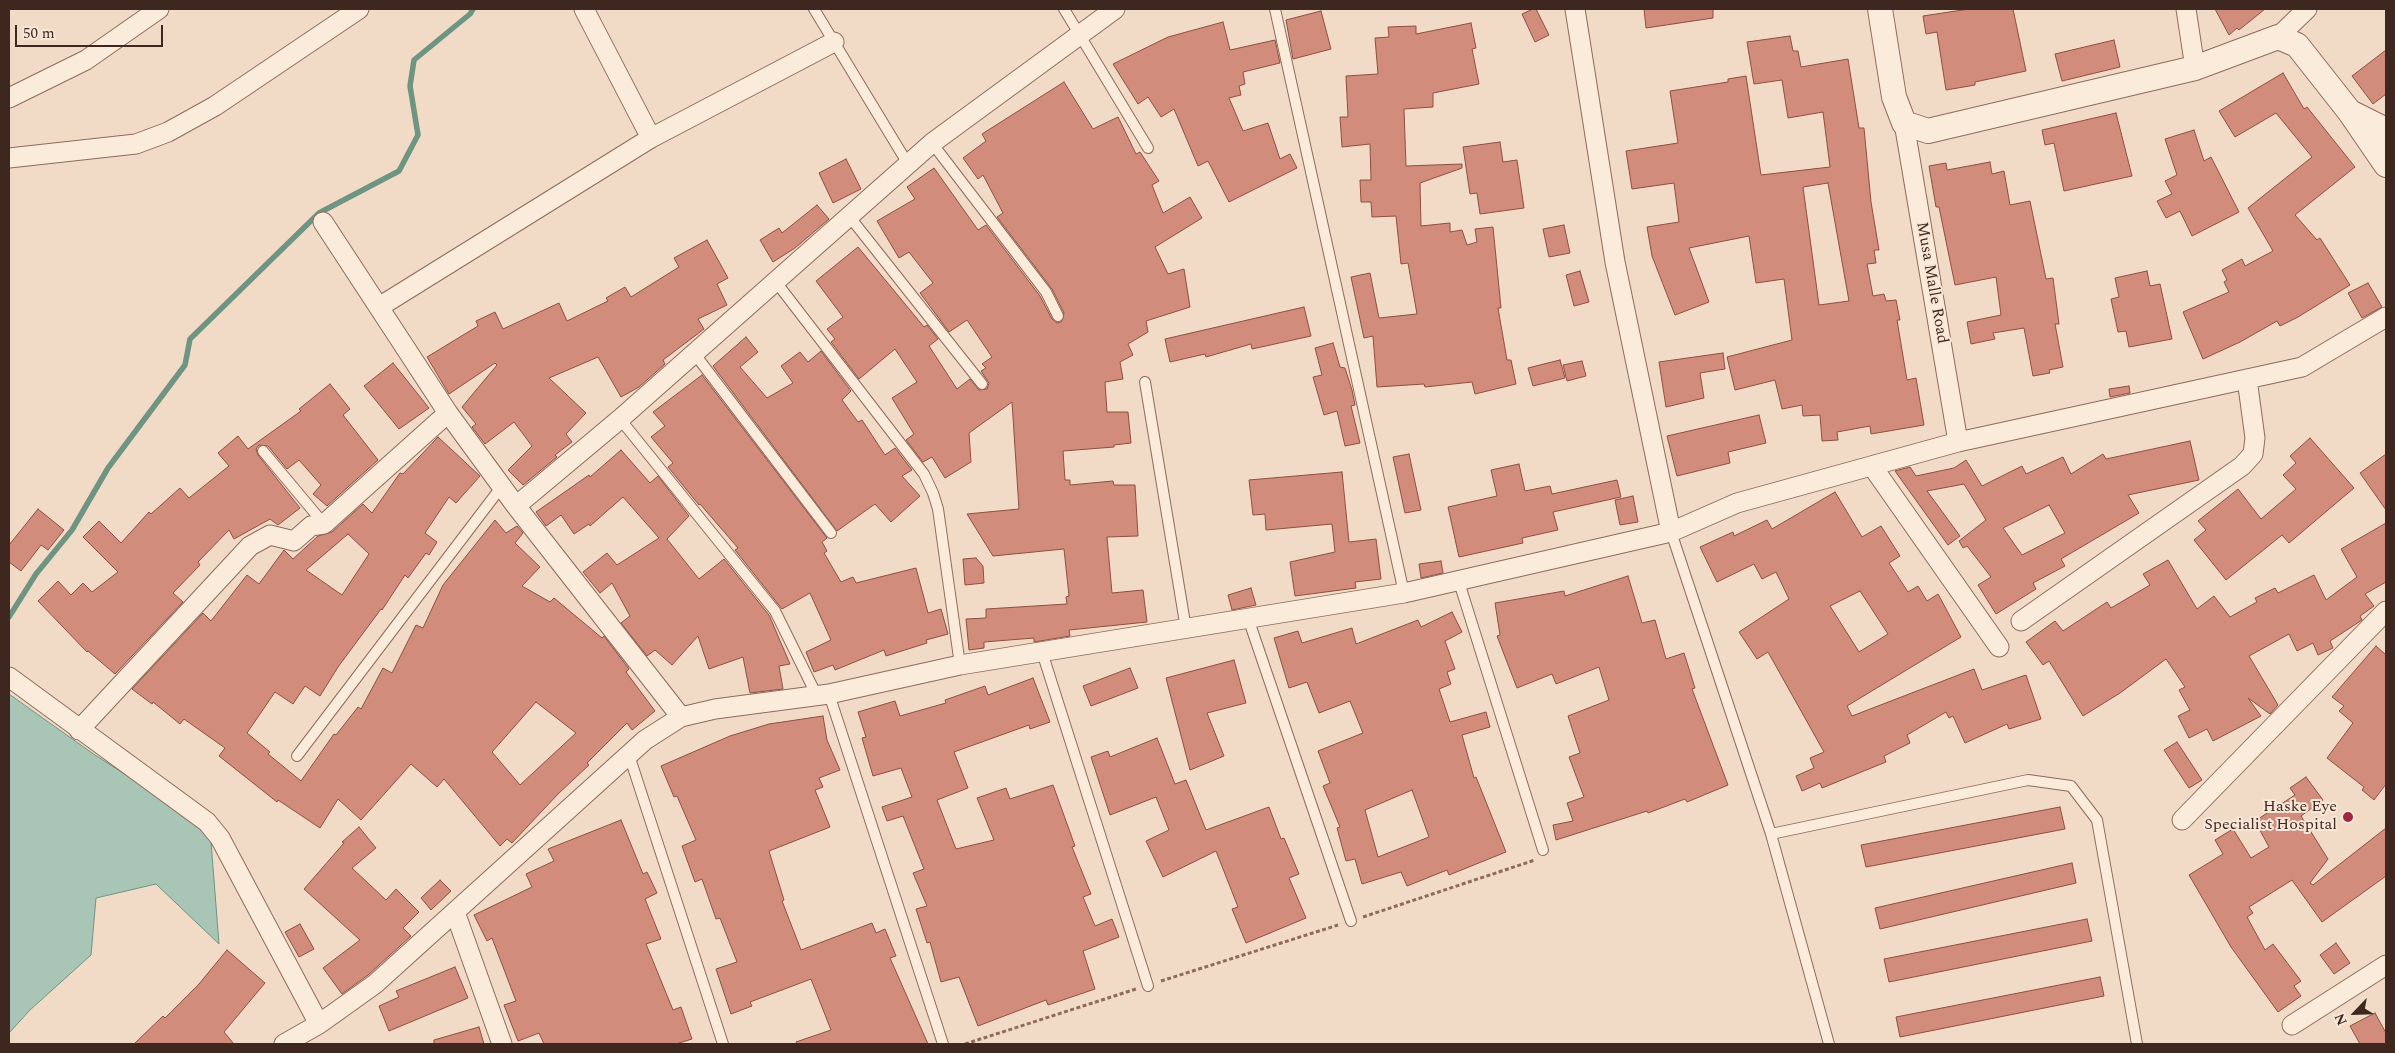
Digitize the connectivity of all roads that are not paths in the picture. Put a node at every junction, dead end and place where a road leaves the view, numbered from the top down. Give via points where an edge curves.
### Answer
1 (159, 9) edge
2 (359, 9) edge
3 (584, 9) edge
4 (814, 9) edge
5 (1064, 9) edge
6 (1115, 9) edge
7 (1275, 9) edge
8 (1575, 9) edge
9 (1880, 9) edge
10 (2186, 9) edge
11 (2307, 9) edge
12 (1079, 36) junction
13 (2278, 37) junction
14 (834, 42) junction
15 (2195, 68) junction
16 (9, 98) edge
17 (1904, 123) junction
18 (2381, 130) edge
19 (651, 138) junction
20 (932, 143) junction
21 (1148, 148) dead end
22 (9, 158) edge
23 (2385, 160) edge
24 (908, 164) junction
25 (850, 216) junction
26 (323, 222) dead end
27 (776, 282) junction
28 (379, 307) junction
29 (1058, 316) dead end
30 (2386, 317) edge
31 (694, 353) junction
32 (2247, 379) junction
33 (1145, 382) dead end
34 (982, 384) dead end
35 (448, 413) junction
36 (620, 419) junction
37 (1958, 442) junction
38 (263, 451) dead end
39 (1872, 466) junction
40 (502, 486) junction
41 (516, 506) junction
42 (324, 524) junction
43 (1671, 532) junction
44 (831, 533) dead end
45 (1459, 582) junction
46 (1404, 593) junction
47 (2386, 611) edge
48 (1248, 618) junction
49 (2021, 621) dead end
50 (1186, 628) junction
51 (1999, 647) dead end
52 (1042, 652) junction
53 (960, 665) junction
54 (9, 677) edge
55 (823, 695) junction
56 (681, 717) junction
57 (79, 730) junction
58 (629, 755) junction
59 (297, 756) dead end
60 (2182, 820) dead end
61 (1772, 834) junction
62 (1543, 850) road end
63 (455, 912) junction
64 (1351, 920) road end
65 (2386, 965) edge
66 (1148, 986) road end
67 (319, 1024) junction
68 (2292, 1025) dead end
69 (285, 1044) edge
70 (502, 1044) edge
71 (723, 1044) edge
72 (943, 1044) edge
73 (1829, 1044) edge
74 (2137, 1044) edge

1 - 16 street via 86,60
2 - 22 street via 215,106 168,132 136,144
3 - 19 street
4 - 14 lane
5 - 12 lane
6 - 12 street
7 - 46 lane
8 - 43 street via 1615,262
9 - 17 street via 1894,97
10 - 15 street
11 - 13 street
12 - 20 street
12 - 21 lane
13 - 15 street
13 - 18 street via 2297,45 2349,111
14 - 19 street
14 - 24 lane
15 - 17 street via 1928,131
17 - 37 street, Musa Malle Road
18 - 23 street
19 - 28 street
20 - 24 street
20 - 29 lane via 1046,292
24 - 25 street
25 - 27 street
25 - 34 lane
26 - 28 street
27 - 31 street
27 - 53 lane via 924,474 933,492
28 - 35 street
30 - 32 street via 2302,367
31 - 36 street
31 - 44 lane
32 - 37 street
32 - 49 street via 2255,438 2253,454 2242,466
33 - 50 lane
35 - 40 street
35 - 42 street
36 - 41 street
36 - 55 lane via 775,611
37 - 39 street
38 - 42 lane
39 - 43 street via 1737,503
39 - 51 street
40 - 41 street
40 - 59 lane
41 - 56 street
42 - 57 street via 311,526 294,541 270,535 250,546
43 - 45 street
43 - 61 lane
45 - 46 street
45 - 62 lane
46 - 48 street
47 - 60 street
48 - 50 street
48 - 64 lane
50 - 52 street
52 - 53 street
52 - 66 lane
53 - 55 street
54 - 57 street
55 - 56 street via 715,709
55 - 72 lane
56 - 58 street via 645,740
57 - 67 street via 207,822 216,832
58 - 63 street
58 - 71 lane
61 - 73 lane
61 - 74 lane via 2028,780 2071,786 2097,820
63 - 67 street via 375,984
63 - 70 street
65 - 68 street
67 - 69 street

